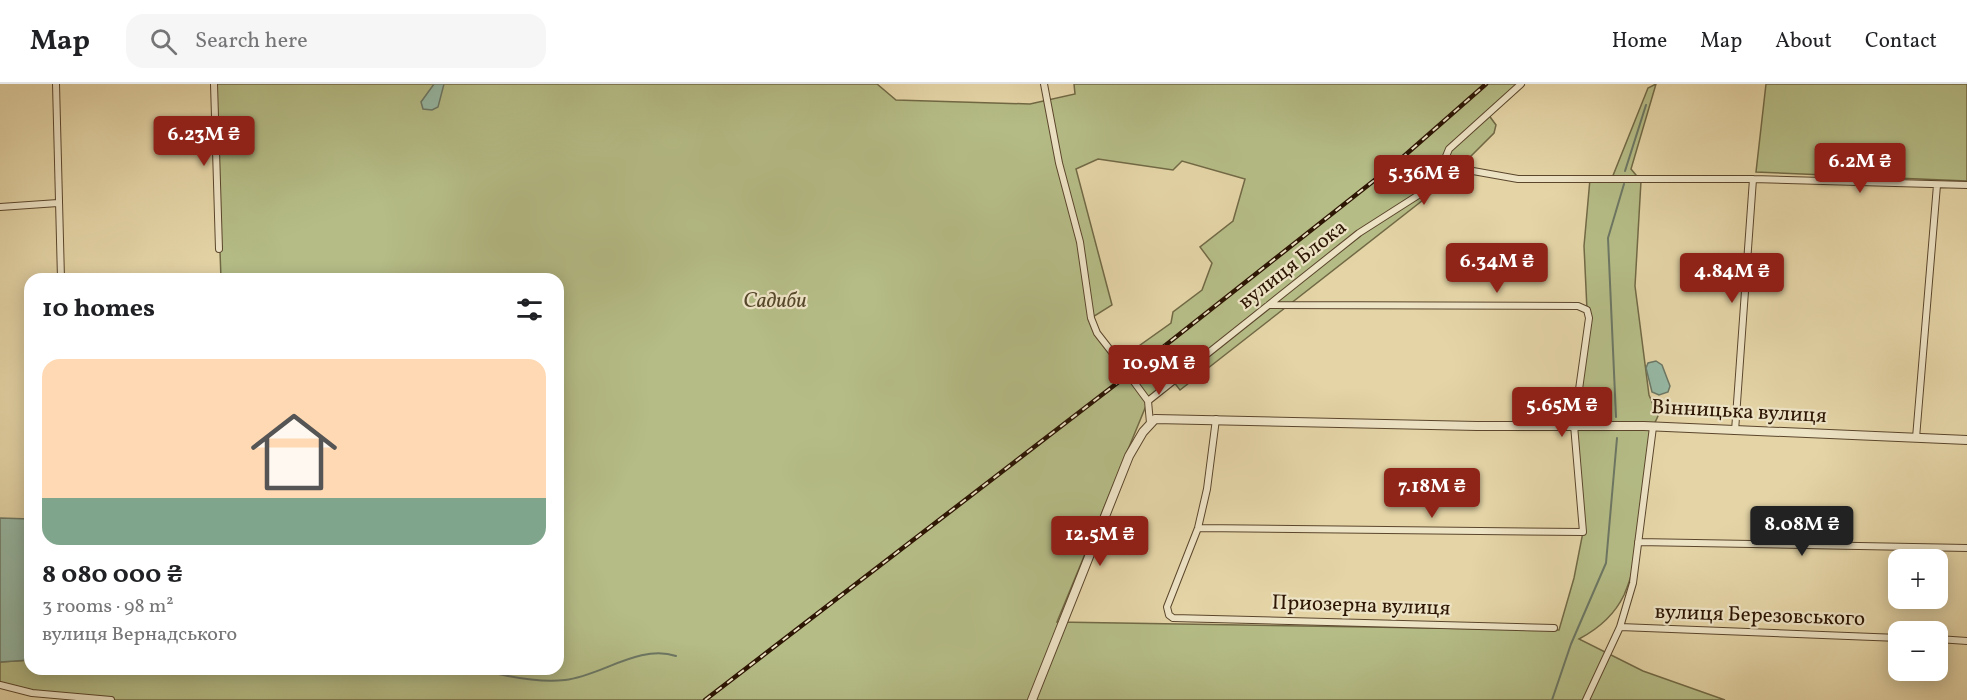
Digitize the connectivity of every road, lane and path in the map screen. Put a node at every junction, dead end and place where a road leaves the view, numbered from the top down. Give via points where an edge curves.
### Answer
1 (56, 84) edge
2 (214, 84) edge
3 (1044, 84) edge
4 (1521, 84) edge
5 (1438, 176) junction
6 (1753, 179) junction
7 (1936, 185) junction
8 (1967, 185) edge
9 (58, 203) junction
10 (0, 207) edge
11 (219, 249) dead end
12 (61, 273) edge
13 (1269, 305) junction
14 (1118, 360) dead end
15 (1134, 382) dead end
16 (1148, 401) junction
17 (1216, 419) junction
18 (1150, 423) junction
19 (1574, 425) junction
20 (1653, 427) junction
21 (1735, 431) junction
22 (1916, 438) junction
23 (1967, 440) edge
24 (1198, 528) junction
25 (1638, 542) junction
26 (1967, 548) edge
27 (1620, 627) junction
28 (1554, 628) dead end
29 (1888, 638) edge
30 (1948, 640) edge
31 (1967, 641) edge
32 (0, 685) edge
33 (111, 700) edge
34 (1032, 700) edge
35 (1586, 700) edge

1 - 9 street
2 - 11 street
3 - 14 street via 1080,242 1091,318 1097,333
4 - 5 street via 1449,149
5 - 6 street via 1473,171 1518,179
5 - 13 street, вулиця Блока via 1420,194 1359,233
6 - 7 street
6 - 21 street
7 - 8 street
7 - 22 street
9 - 10 street
9 - 12 street
13 - 16 street, вулиця Блока
13 - 19 street via 1578,306 1587,310 1589,318
15 - 16 street
16 - 18 street
17 - 18 street, Вінницька вулиця via 1161,418
17 - 19 street, Вінницька вулиця
17 - 24 street
18 - 34 street via 1130,456
19 - 20 street, Вінницька вулиця
19 - 24 street via 1583,532
20 - 21 street, Вінницька вулиця
20 - 25 street
21 - 22 street, Вінницька вулиця
22 - 23 street, Вінницька вулиця
24 - 28 street, Приозерна вулиця via 1167,607 1173,618
25 - 26 street
25 - 27 street via 1633,583
27 - 29 street, вулиця Березовського
27 - 35 street
30 - 31 street
32 - 33 street via 32,693

